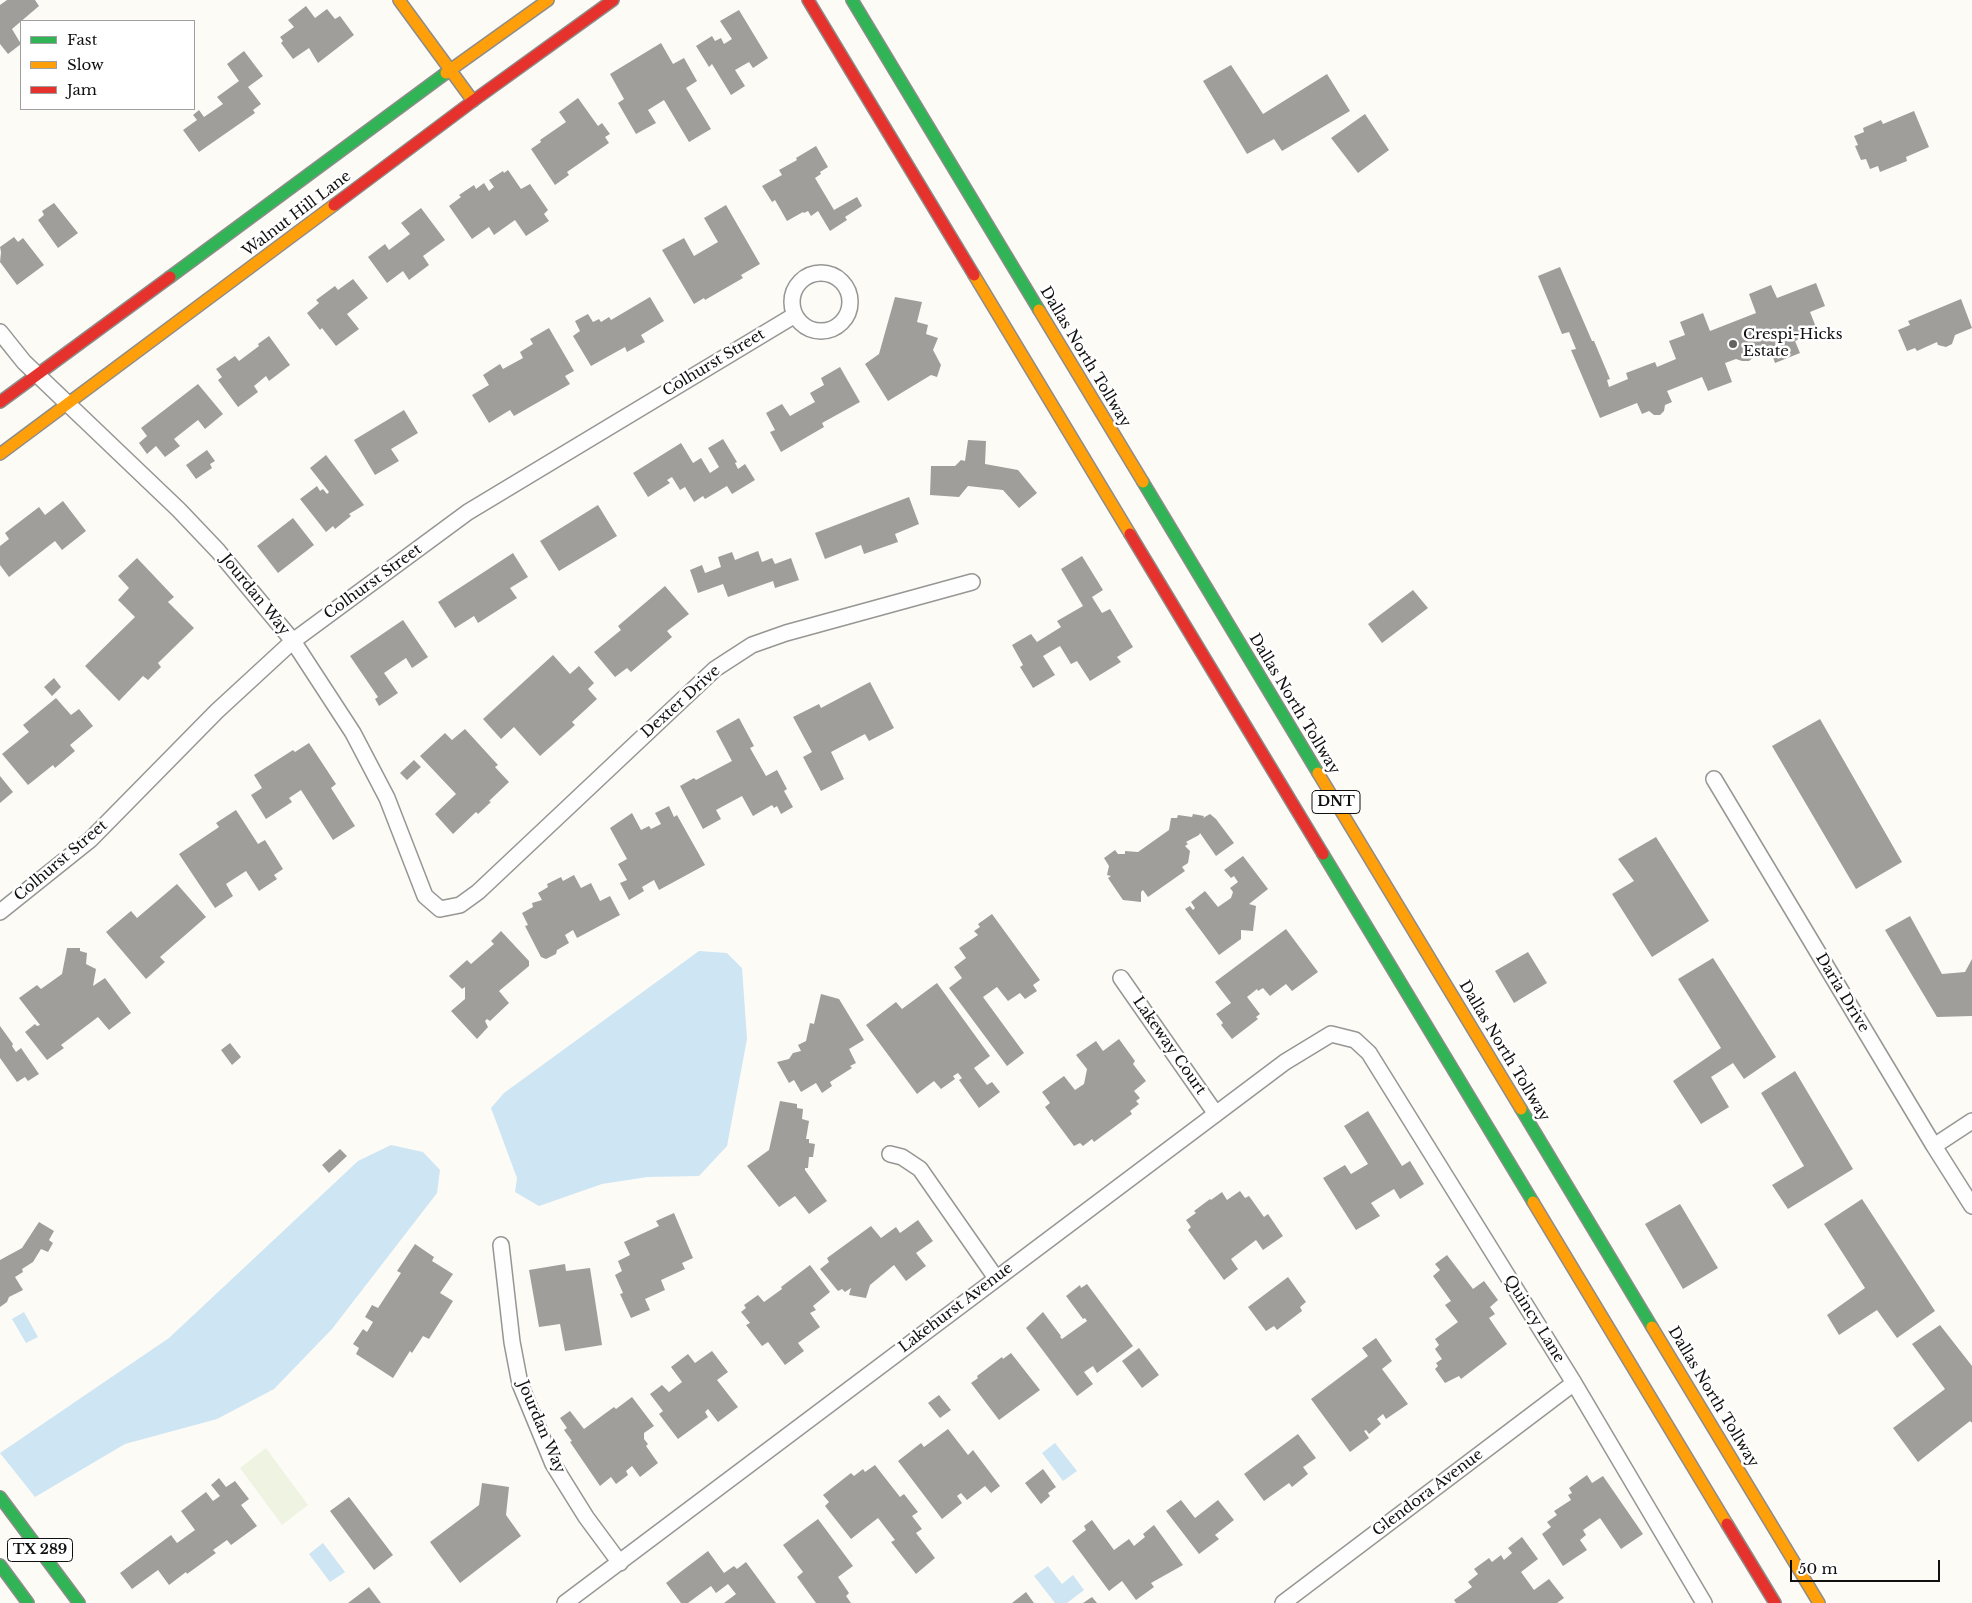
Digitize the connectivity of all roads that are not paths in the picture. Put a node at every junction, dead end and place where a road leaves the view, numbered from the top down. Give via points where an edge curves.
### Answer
1 (399, 0) edge
2 (548, 0) edge
3 (613, 0) edge
4 (808, 0) edge
5 (852, 0) edge
6 (450, 70) junction
7 (473, 101) junction
8 (795, 315) dead end
9 (0, 332) edge
10 (37, 374) junction
11 (0, 402) edge
12 (69, 404) junction
13 (0, 454) edge
14 (972, 582) dead end
15 (293, 641) junction
16 (1714, 779) dead end
17 (440, 909) joint
18 (0, 912) edge
19 (1121, 978) dead end
20 (1356, 1040) joint
21 (1216, 1114) junction
22 (1972, 1121) edge
23 (1934, 1146) junction
24 (890, 1154) dead end
25 (1972, 1206) edge
26 (501, 1245) dead end
27 (996, 1278) junction
28 (1574, 1382) junction
29 (0, 1497) edge
30 (620, 1563) junction
31 (0, 1566) edge
32 (28, 1603) edge
33 (79, 1603) edge
34 (566, 1603) edge
35 (1283, 1603) edge
36 (1704, 1603) edge
37 (1775, 1603) edge
38 (1819, 1603) edge

1 - 6 main road
2 - 6 main road, Walnut Hill Lane
3 - 7 main road, Walnut Hill Lane
4 - 37 main road, DNT
5 - 38 main road, Dallas North Tollway / DNT
6 - 7 main road
6 - 10 main road, Walnut Hill Lane
7 - 12 main road, Walnut Hill Lane
8 - 15 street, Colhurst Street via 468,512
9 - 10 street, Jourdan Way
10 - 11 main road, Walnut Hill Lane
10 - 12 street, Jourdan Way
12 - 13 main road, Walnut Hill Lane
12 - 15 street, Jourdan Way via 218,551
14 - 17 street, Dexter Drive via 752,645 714,669 478,892 460,904
15 - 17 street, Jourdan Way via 353,733 387,798 425,896
15 - 18 street, Colhurst Street via 217,711 90,840
16 - 23 street, Daria Drive
19 - 21 street, Lakeway Court
20 - 21 street, Lakehurst Avenue via 1331,1034 1285,1062
20 - 28 street, Quincy Lane via 1369,1052
21 - 27 street, Lakehurst Avenue
22 - 23 street
23 - 25 street, Daria Drive
24 - 27 street via 902,1157 920,1169
26 - 30 street, Jourdan Way via 520,1384 553,1464
27 - 30 street, Lakehurst Avenue
28 - 35 street, Glendora Avenue
28 - 36 street, Quincy Lane
29 - 33 main road, TX 289
30 - 34 street, Lakehurst Avenue
31 - 32 main road, TX 289

